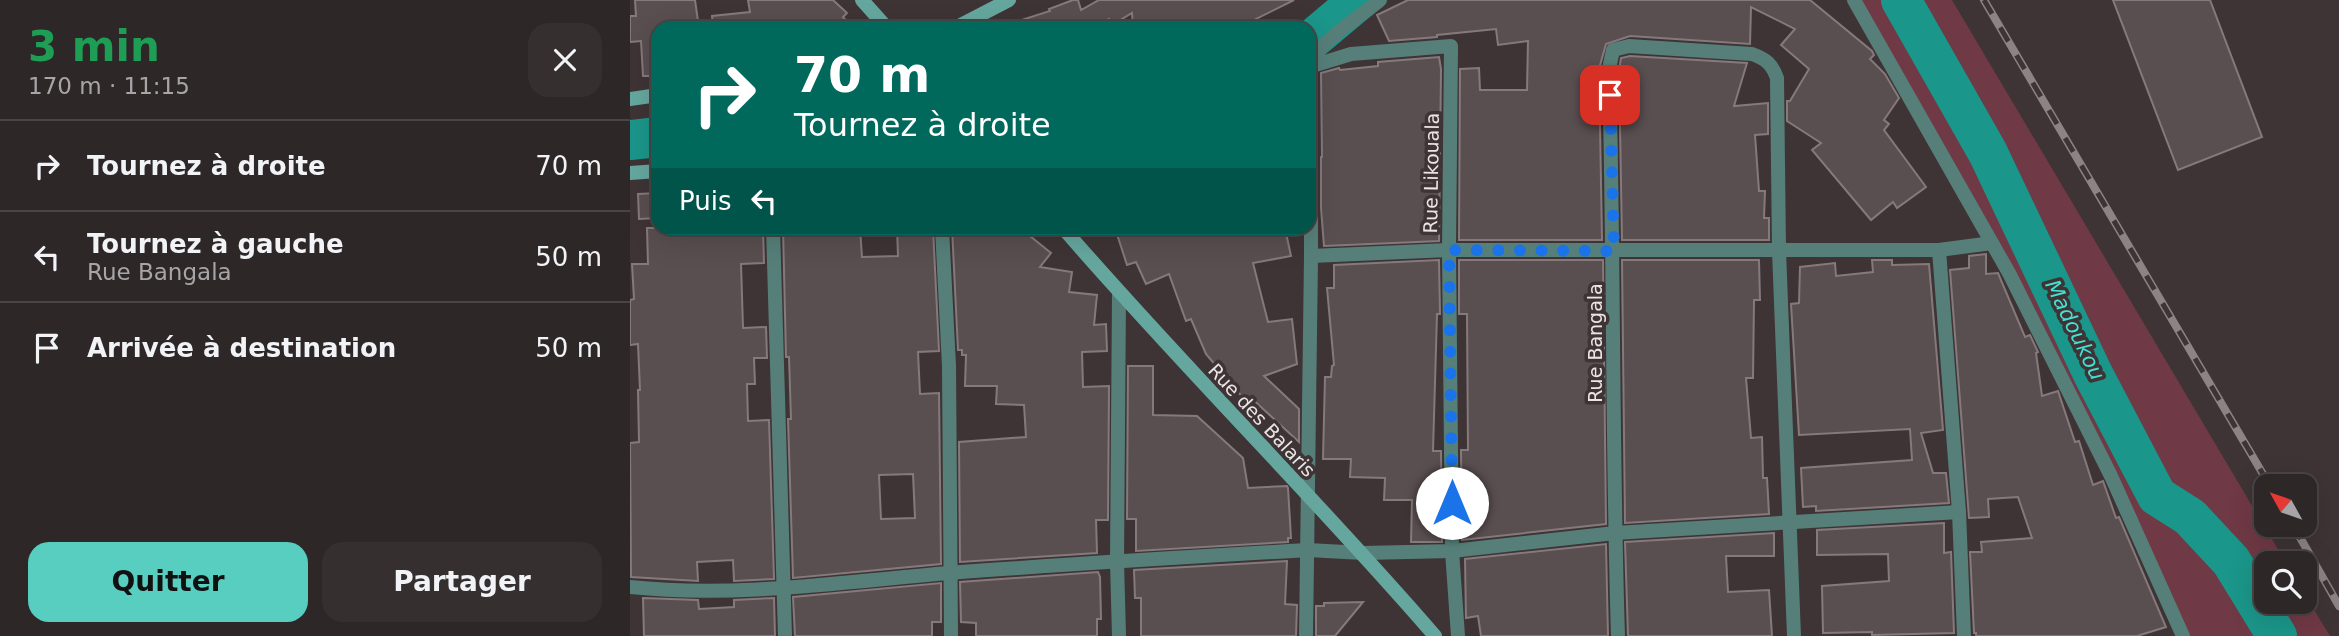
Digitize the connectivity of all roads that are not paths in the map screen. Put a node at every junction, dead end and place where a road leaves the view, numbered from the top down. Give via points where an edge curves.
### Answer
1 (862, 0) edge
2 (1009, 0) edge
3 (1380, 0) edge
4 (1854, 0) edge
5 (881, 21) edge
6 (968, 21) edge
7 (1316, 52) edge
8 (1316, 64) edge
9 (651, 96) edge
10 (630, 99) edge
11 (651, 172) edge
12 (630, 173) edge
13 (773, 235) edge
14 (942, 235) edge
15 (1069, 235) edge
16 (1311, 235) edge
17 (1992, 243) junction
18 (1449, 250) junction
19 (1939, 250) junction
20 (1614, 251) junction
21 (1779, 251) junction
22 (1311, 256) junction
23 (1119, 293) junction
24 (1308, 497) junction
25 (1959, 512) junction
26 (1789, 522) junction
27 (1615, 533) junction
28 (1308, 550) junction
29 (1452, 551) junction
30 (1363, 553) junction
31 (1117, 562) junction
32 (949, 573) junction
33 (630, 587) edge
34 (785, 587) junction
35 (785, 636) edge
36 (951, 636) edge
37 (1119, 636) edge
38 (1306, 636) edge
39 (1435, 636) edge
40 (1458, 636) edge
41 (1618, 636) edge
42 (1794, 636) edge
43 (1964, 636) edge
44 (2183, 636) edge

1 - 5 main road
2 - 6 main road
3 - 7 street
4 - 17 street
8 - 18 street, Rue Likouala via 1351,54 1451,46
9 - 10 main road
11 - 12 main road
13 - 34 street
14 - 32 street via 949,366
15 - 23 main road, Rue des Balaris
16 - 22 street
17 - 19 street
17 - 44 street via 2083,419
18 - 20 street
18 - 22 street
18 - 29 street, Rue Likouala
19 - 21 street
19 - 25 street
20 - 21 street
20 - 21 street, Rue Bangala via 1609,69 1613,50 1629,46 1752,54 1773,66 1777,78
20 - 27 street, Rue Bangala
21 - 26 street
22 - 24 street
23 - 24 main road, Rue des Balaris
23 - 31 street
24 - 28 street
24 - 30 main road, Rue des Balaris
25 - 26 street
25 - 43 street
26 - 27 street
26 - 42 street
27 - 29 street
27 - 41 street, Rue Bangala
28 - 30 street
28 - 31 street
28 - 38 street
29 - 30 street
29 - 40 street, Rue Likouala
30 - 39 main road, Rue des Balaris
31 - 32 street
31 - 37 street
32 - 34 street
32 - 36 street
33 - 34 street via 675,592
34 - 35 street

